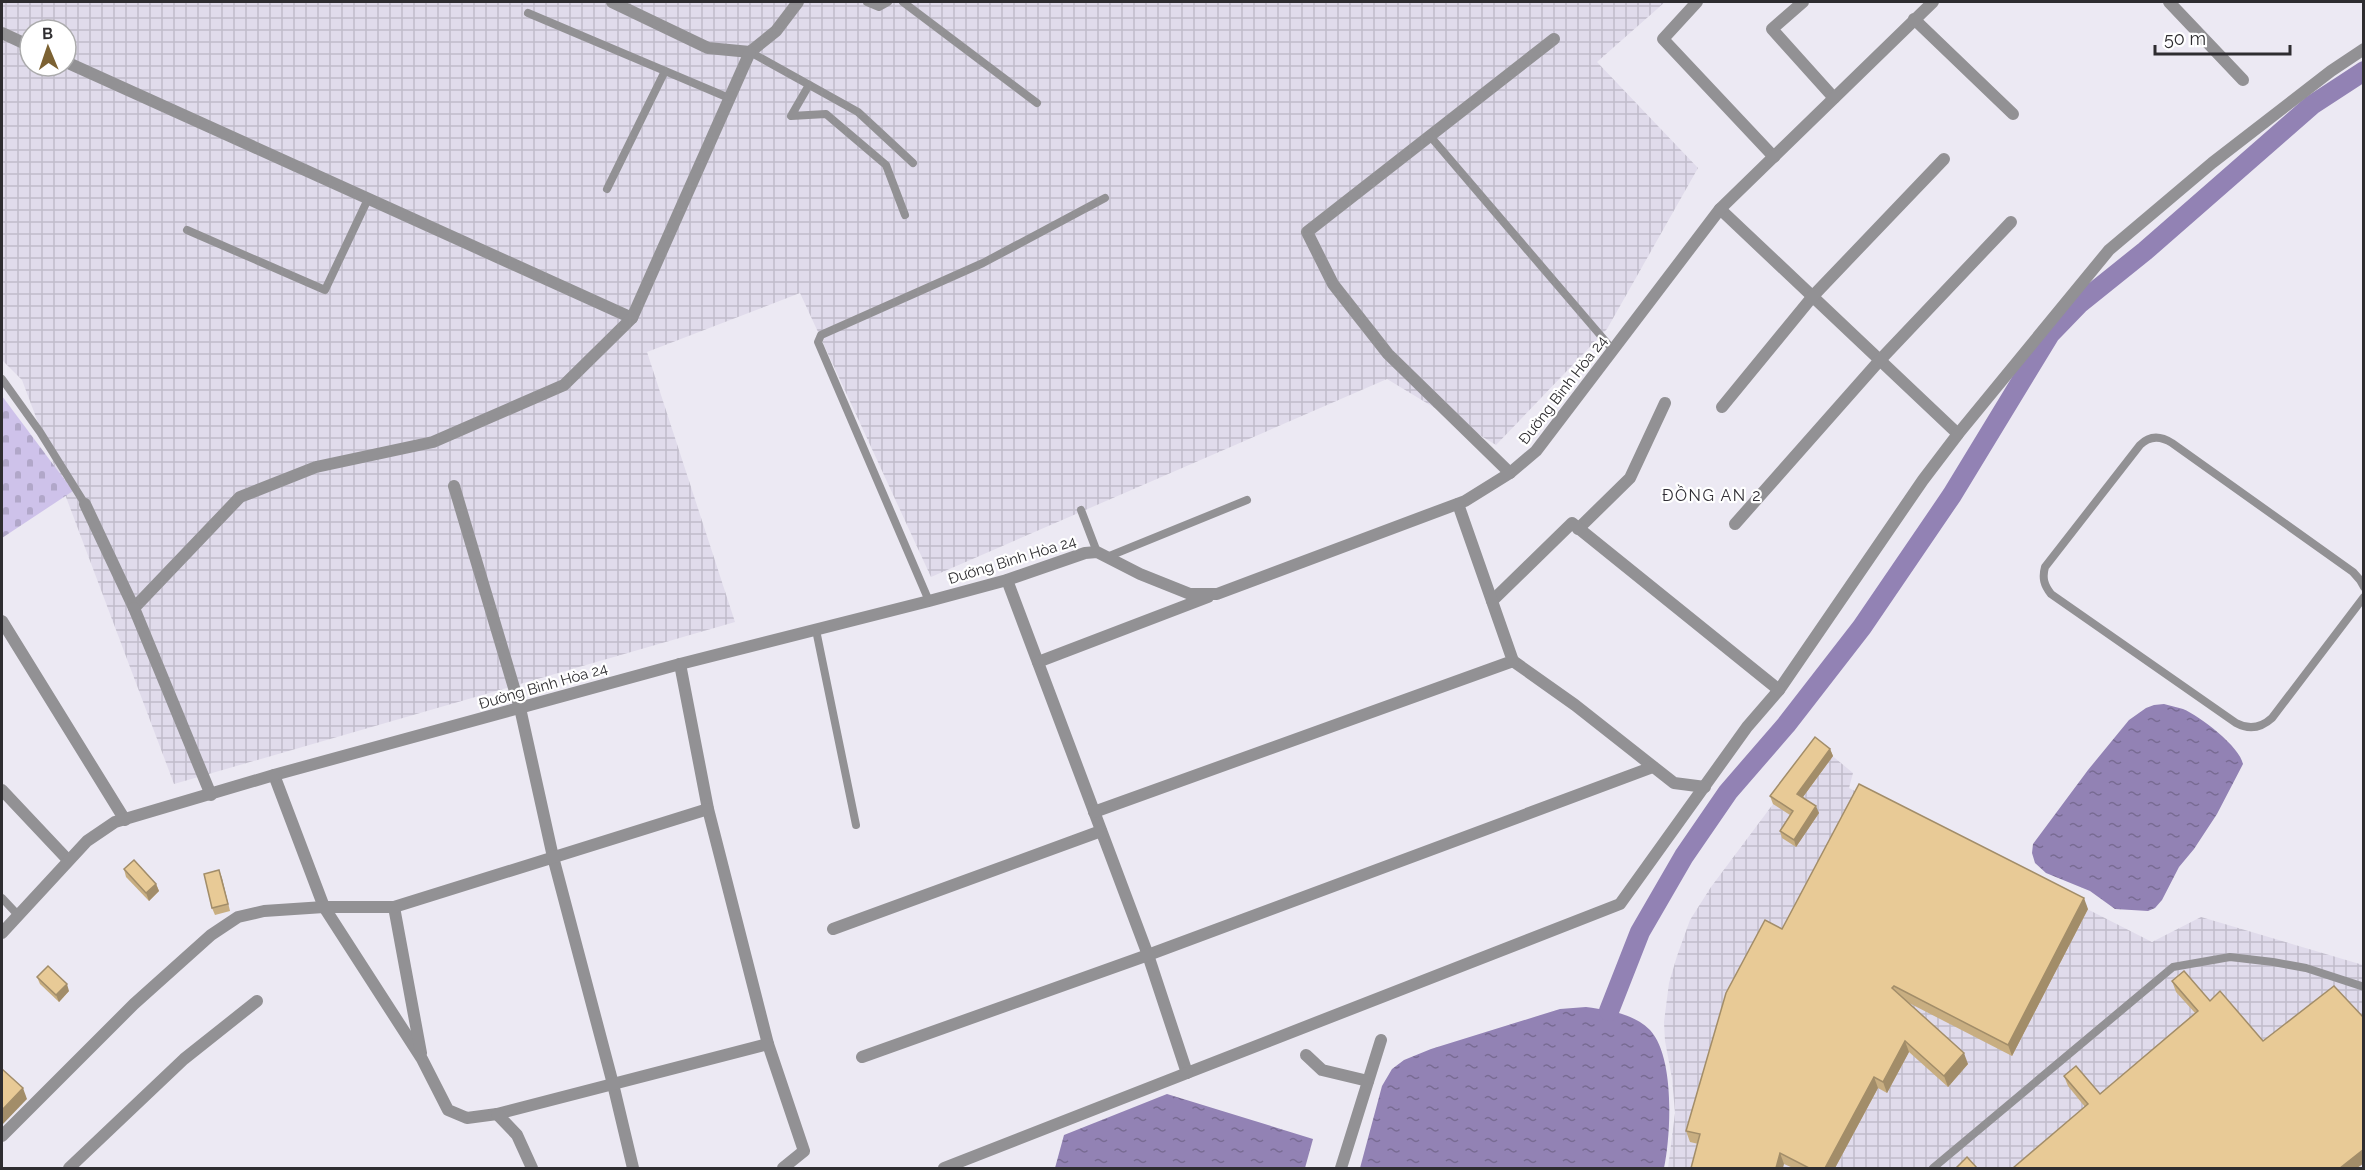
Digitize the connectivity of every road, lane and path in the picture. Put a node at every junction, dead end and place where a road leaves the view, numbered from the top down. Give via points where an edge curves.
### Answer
1 (612, 2) edge
2 (798, 2) edge
3 (867, 2) edge
4 (888, 2) edge
5 (903, 2) edge
6 (1697, 2) edge
7 (1803, 2) edge
8 (1933, 2) edge
9 (2169, 2) edge
10 (528, 13) dead end
11 (1914, 20) junction
12 (2, 33) edge
13 (1554, 39) dead end
14 (18, 40) edge
15 (2364, 49) edge
16 (750, 52) junction
17 (78, 67) edge
18 (665, 71) junction
19 (2243, 80) dead end
20 (809, 86) junction
21 (729, 98) junction
22 (1834, 98) junction
23 (1037, 103) dead end
24 (2013, 114) dead end
25 (1430, 136) junction
26 (1774, 157) junction
27 (1944, 159) dead end
28 (913, 163) dead end
29 (607, 189) dead end
30 (1105, 198) dead end
31 (368, 199) junction
32 (1720, 209) junction
33 (905, 215) dead end
34 (2011, 222) dead end
35 (187, 230) dead end
36 (1813, 296) junction
37 (632, 318) junction
38 (1613, 350) junction
39 (1880, 360) junction
40 (2, 379) edge
41 (1665, 403) dead end
42 (1722, 407) dead end
43 (1958, 434) junction
44 (1510, 473) junction
45 (454, 486) dead end
46 (1247, 500) dead end
47 (85, 504) joint
48 (1458, 504) junction
49 (1081, 510) dead end
50 (1735, 524) dead end
51 (1578, 529) junction
52 (1101, 555) junction
53 (1007, 580) junction
54 (2364, 587) edge
55 (1217, 594) junction
56 (2364, 597) edge
57 (929, 601) junction
58 (1492, 601) junction
59 (135, 609) junction
60 (2, 621) edge
61 (816, 630) junction
62 (1513, 661) junction
63 (1038, 662) junction
64 (680, 664) junction
65 (1779, 690) junction
66 (520, 708) junction
67 (1653, 767) junction
68 (274, 775) junction
69 (1705, 787) junction
70 (2, 790) edge
71 (211, 795) junction
72 (708, 809) junction
73 (1094, 812) junction
74 (125, 819) junction
75 (856, 825) dead end
76 (1101, 831) junction
77 (554, 857) junction
78 (68, 860) junction
79 (2, 898) edge
80 (324, 907) junction
81 (394, 907) junction
82 (18, 915) junction
83 (833, 930) dead end
84 (2, 933) edge
85 (1148, 955) junction
86 (2364, 987) edge
87 (257, 1001) dead end
88 (1381, 1040) dead end
89 (768, 1044) junction
90 (1306, 1055) dead end
91 (862, 1057) dead end
92 (422, 1059) junction
93 (1187, 1073) junction
94 (1368, 1081) junction
95 (614, 1084) junction
96 (497, 1114) junction
97 (2, 1136) edge
98 (69, 1168) edge
99 (532, 1168) edge
100 (633, 1168) edge
101 (783, 1168) edge
102 (944, 1168) edge
103 (1341, 1168) edge
104 (1933, 1168) edge

1 - 16 street via 708,48
2 - 16 street via 776,31
3 - 4 lane via 879,7
5 - 23 lane
6 - 26 street via 1663,39
7 - 22 street via 1773,30
8 - 11 street, Đường Bình Hòa 24
9 - 19 street
10 - 18 lane
11 - 22 street, Đường Bình Hòa 24
11 - 24 street
12 - 14 street
13 - 25 street
15 - 43 street via 2212,163 2109,250
16 - 20 lane
16 - 21 street
17 - 31 street
18 - 21 lane
18 - 29 lane
20 - 28 lane via 858,112
20 - 33 lane via 791,116 826,114 886,165
21 - 37 street
22 - 26 street, Đường Bình Hòa 24
25 - 38 lane
25 - 44 street via 1306,232 1333,284 1388,354
26 - 32 street, Đường Bình Hòa 24
27 - 36 street
30 - 57 lane via 983,263 818,338
31 - 35 lane via 325,290
31 - 37 street
32 - 36 street
32 - 38 street, Đường Bình Hòa 24
34 - 39 street
36 - 39 street
36 - 42 street
37 - 59 street via 564,385 433,442 316,467 240,497
38 - 44 street, Đường Bình Hòa 24 via 1536,451
39 - 43 street
39 - 50 street
40 - 47 lane
41 - 51 street via 1630,478
43 - 65 street
44 - 48 street, Đường Bình Hòa 24
45 - 66 street
46 - 52 lane
47 - 59 street
48 - 55 street, Đường Bình Hòa 24
48 - 58 street
49 - 52 lane
51 - 58 street via 1572,523
51 - 65 street
52 - 53 street, Đường Bình Hòa 24 via 1072,556
52 - 55 street, Đường Bình Hòa 24 via 1190,594
53 - 57 street, Đường Bình Hòa 24
53 - 63 street
54 - 56 lane via 2357,576 2161,438 2140,445 2043,574 2050,594 2236,723 2253,728 2272,718
55 - 63 street
57 - 61 street, Đường Bình Hòa 24
58 - 62 street
59 - 71 street
60 - 74 street
61 - 64 street, Đường Bình Hòa 24
61 - 75 lane
62 - 67 street
62 - 73 street
63 - 73 street
64 - 66 street, Đường Bình Hòa 24
64 - 72 street
65 - 69 street
66 - 68 street, Đường Bình Hòa 24
66 - 77 street
67 - 69 street via 1674,783
67 - 85 street
68 - 71 street, Đường Bình Hòa 24
68 - 80 street
69 - 93 street via 1620,904
70 - 78 street
71 - 74 street, Đường Bình Hòa 24
72 - 77 street
72 - 89 street
73 - 76 street
74 - 78 street, Đường Bình Hòa 24 via 87,840
76 - 83 street
76 - 85 street
77 - 81 street
77 - 95 street
78 - 82 street, Đường Bình Hòa 24
79 - 82 lane
80 - 81 street
80 - 92 street
80 - 97 street via 238,917 211,934 134,1004
81 - 92 street
82 - 84 street, Đường Bình Hòa 24
85 - 91 street
85 - 93 street
86 - 104 lane via 2306,968 2230,957 2173,967
87 - 98 street via 183,1059
88 - 94 street
89 - 95 street
89 - 101 street via 804,1151
90 - 94 street via 1322,1070
92 - 96 street via 448,1110 467,1118
93 - 102 street
94 - 103 street
95 - 96 street
95 - 100 street
96 - 99 street via 517,1135

